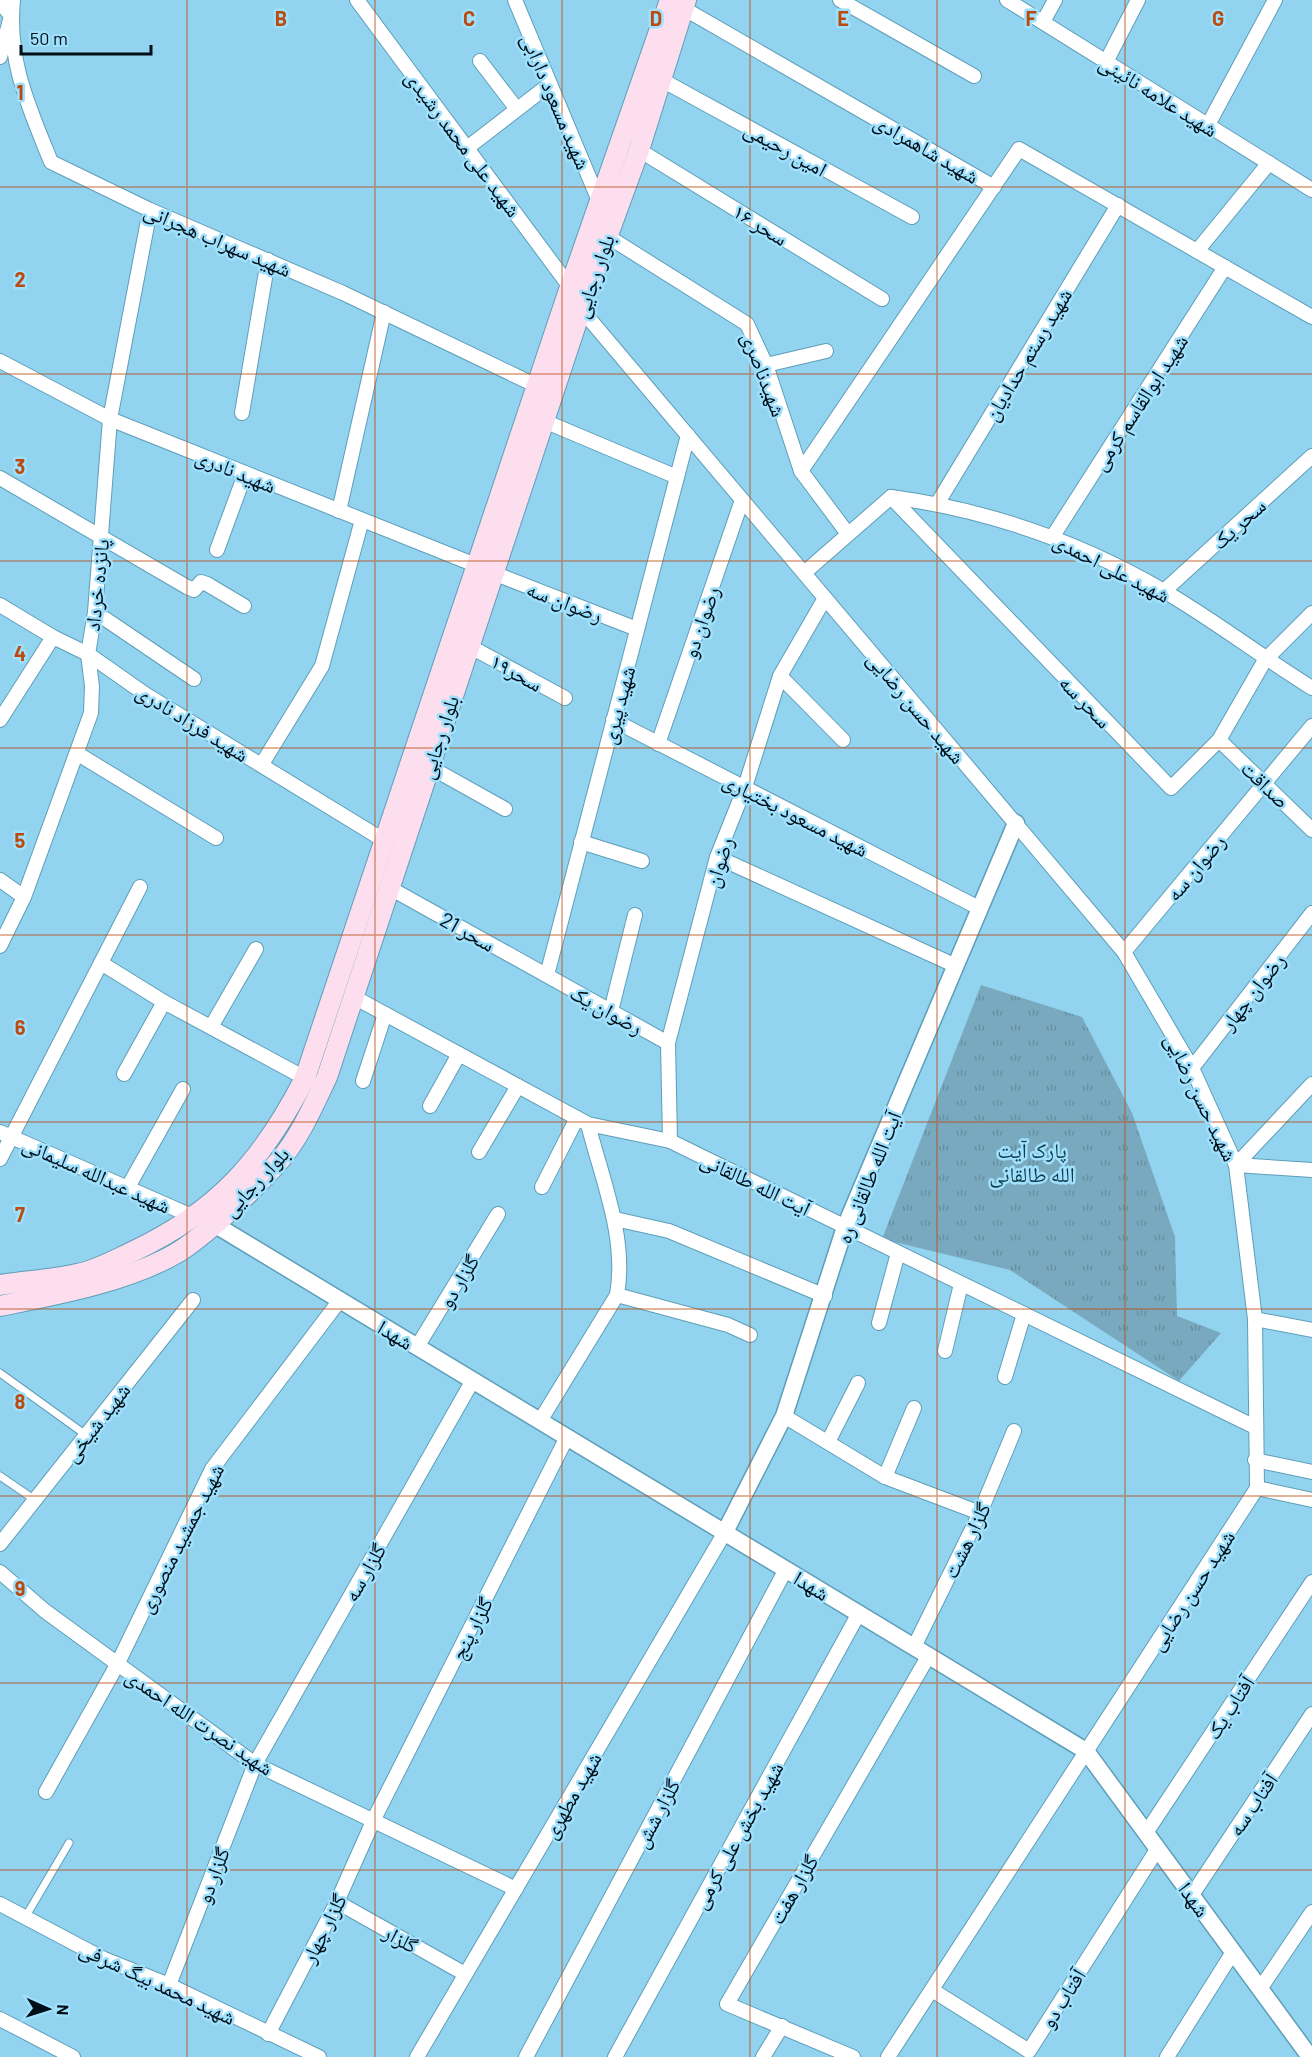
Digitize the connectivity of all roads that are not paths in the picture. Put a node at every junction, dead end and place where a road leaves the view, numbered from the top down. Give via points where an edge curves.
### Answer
1 (13, 0) edge
2 (357, 0) edge
3 (515, 0) edge
4 (840, 0) edge
5 (1007, 0) edge
6 (1055, 0) edge
7 (1138, 0) edge
8 (1275, 0) edge
9 (0, 2) edge
10 (680, 3) edge
11 (11, 16) junction
12 (1043, 22) junction
13 (0, 57) edge
14 (480, 61) dead end
15 (1106, 62) junction
16 (974, 76) dead end
17 (660, 79) junction
18 (550, 84) junction
19 (516, 108) junction
20 (1208, 125) junction
21 (467, 148) junction
22 (639, 150) junction
23 (1269, 163) junction
24 (994, 187) junction
25 (1312, 190) edge
26 (599, 201) junction
27 (1118, 205) junction
28 (150, 210) junction
29 (912, 217) dead end
30 (607, 236) junction
31 (1197, 251) junction
32 (268, 260) junction
33 (1225, 267) junction
34 (570, 287) junction
35 (882, 299) dead end
36 (581, 309) junction
37 (384, 312) junction
38 (1312, 317) edge
39 (826, 351) dead end
40 (0, 361) edge
41 (766, 365) junction
42 (539, 387) junction
43 (242, 413) dead end
44 (110, 419) junction
45 (544, 421) junction
46 (688, 435) junction
47 (1312, 456) edge
48 (801, 471) junction
49 (245, 474) junction
50 (677, 477) junction
51 (0, 478) edge
52 (891, 497) junction
53 (742, 500) junction
54 (937, 504) junction
55 (339, 511) junction
56 (362, 520) junction
57 (848, 534) junction
58 (1053, 536) junction
59 (101, 538) junction
60 (217, 550) dead end
61 (485, 569) junction
62 (804, 573) junction
63 (1164, 591) junction
64 (825, 598) junction
65 (0, 605) edge
66 (244, 606) dead end
67 (95, 612) junction
68 (1312, 613) edge
69 (637, 629) junction
70 (52, 637) junction
71 (469, 646) junction
72 (88, 654) junction
73 (1265, 660) junction
74 (780, 676) junction
75 (194, 679) dead end
76 (1312, 688) edge
77 (565, 698) dead end
78 (0, 720) edge
79 (613, 720) junction
80 (1312, 726) edge
81 (843, 740) dead end
82 (1218, 740) junction
83 (658, 744) junction
84 (78, 754) junction
85 (262, 764) junction
86 (428, 766) junction
87 (1266, 783) junction
88 (745, 787) junction
89 (506, 809) dead end
90 (1016, 823) junction
91 (1310, 823) edge
92 (216, 838) dead end
93 (385, 841) junction
94 (581, 842) junction
95 (717, 857) junction
96 (642, 861) dead end
97 (0, 880) edge
98 (388, 887) junction
99 (140, 888) dead end
100 (24, 897) junction
101 (979, 908) junction
102 (1312, 914) edge
103 (635, 915) dead end
104 (0, 946) edge
105 (256, 949) dead end
106 (1124, 952) junction
107 (101, 963) junction
108 (954, 965) junction
109 (547, 975) junction
110 (352, 996) junction
111 (164, 1002) junction
112 (611, 1011) junction
113 (385, 1014) junction
114 (211, 1027) junction
115 (668, 1043) junction
116 (459, 1054) junction
117 (1192, 1068) junction
118 (124, 1074) dead end
119 (304, 1078) junction
120 (363, 1081) dead end
121 (1312, 1084) edge
122 (518, 1086) junction
123 (183, 1089) dead end
124 (430, 1106) dead end
125 (582, 1121) junction
126 (0, 1132) edge
127 (13, 1138) junction
128 (670, 1141) junction
129 (478, 1152) dead end
130 (0, 1159) edge
131 (1236, 1166) junction
132 (1312, 1170) edge
133 (128, 1187) junction
134 (542, 1187) dead end
135 (498, 1214) dead end
136 (194, 1217) junction
137 (615, 1219) junction
138 (214, 1224) junction
139 (845, 1227) junction
140 (898, 1253) junction
141 (961, 1284) junction
142 (0, 1285) edge
143 (617, 1295) junction
144 (825, 1296) junction
145 (193, 1300) dead end
146 (340, 1300) junction
147 (0, 1306) edge
148 (1024, 1314) junction
149 (1255, 1319) junction
150 (879, 1323) dead end
151 (1312, 1330) edge
152 (750, 1335) dead end
153 (417, 1347) junction
154 (945, 1351) dead end
155 (0, 1372) edge
156 (1005, 1377) dead end
157 (473, 1380) junction
158 (858, 1383) dead end
159 (914, 1408) dead end
160 (784, 1416) junction
161 (540, 1421) junction
162 (1255, 1427) junction
163 (1014, 1431) dead end
164 (86, 1436) junction
165 (567, 1437) junction
166 (828, 1442) junction
167 (1255, 1460) junction
168 (1312, 1472) edge
169 (0, 1476) edge
170 (885, 1477) junction
171 (1257, 1488) junction
172 (35, 1500) junction
173 (1312, 1500) edge
174 (980, 1513) junction
175 (725, 1532) junction
176 (0, 1544) edge
177 (786, 1569) junction
178 (0, 1572) edge
179 (1312, 1581) edge
180 (859, 1613) junction
181 (921, 1651) junction
182 (117, 1665) junction
183 (1312, 1714) edge
184 (1086, 1751) junction
185 (255, 1764) junction
186 (46, 1792) dead end
187 (374, 1819) junction
188 (1146, 1833) junction
189 (69, 1843) dead end
190 (1158, 1848) junction
191 (516, 1889) junction
192 (1192, 1895) junction
193 (337, 1902) junction
194 (0, 1904) edge
195 (1312, 1912) edge
196 (26, 1916) junction
197 (1233, 1952) junction
198 (465, 1974) junction
199 (169, 1985) junction
200 (1260, 1989) junction
201 (932, 1990) junction
202 (0, 2019) edge
203 (782, 2026) junction
204 (268, 2034) junction
205 (73, 2057) edge
206 (318, 2057) edge
207 (417, 2057) edge
208 (526, 2057) edge
209 (615, 2057) edge
210 (764, 2057) edge
211 (853, 2057) edge
212 (888, 2057) edge
213 (1167, 2057) edge
214 (1310, 2057) edge

1 - 11 street, شهید سهراب هجرانی
2 - 21 street, شهید علی محمد رشیدی
3 - 18 street, شهید مسعود دارابی
4 - 16 street
5 - 12 street, شهید علامه‌ نائینی
6 - 12 street
7 - 15 street
8 - 20 street
9 - 11 street
10 - 17 main road, بلوار رجایی
10 - 24 street, شهید شاهمرادی
10 - 26 main road, بلوار رجایی
11 - 13 street
11 - 28 street, شهید سهراب هجرانی via 17,77 51,162
12 - 15 street, شهید علامه‌ نائینی
14 - 19 street
15 - 20 street, شهید علامه‌ نائینی
17 - 22 main road, بلوار رجایی
17 - 29 street, امین رحیمی
18 - 19 street
18 - 26 street, شهید مسعود دارابی
19 - 21 street
20 - 23 street, شهید علامه‌ نائینی
21 - 34 street, شهید علی محمد رشیدی
22 - 30 main road, بلوار رجایی
22 - 35 street, سحر ۱۶
23 - 25 street, شهید علامه‌ نائینی
23 - 31 street
24 - 27 street, شهید شاهمرادی via 1019,149
24 - 48 street
26 - 34 main road, بلوار رجایی
27 - 31 street, شهید شاهمرادی
27 - 54 street, شهید رستم حدادیان
28 - 32 street, شهید سهراب هجرانی
28 - 44 street, پانزده خرداد
30 - 36 main road, بلوار رجایی
30 - 41 street, شهیدناصری via 747,324
31 - 33 street, شهید شاهمرادی
32 - 37 street, شهید سهراب هجرانی
32 - 43 street
33 - 38 street, شهید شاهمرادی
33 - 58 street, شهید ابوالقاسم کرمی
34 - 42 main road, بلوار رجایی
36 - 45 main road, بلوار رجایی
36 - 46 street, شهید حسن رضایی
37 - 42 street, شهید سهراب هجرانی
37 - 55 street
39 - 41 street
40 - 44 street, شهید نادری
41 - 48 street, شهیدناصری
42 - 61 main road, بلوار رجایی
44 - 49 street, شهید نادری
44 - 59 street, پانزده خرداد
45 - 50 street
45 - 61 main road, بلوار رجایی
46 - 50 street, شهید پیری
46 - 53 street, شهید حسن رضایی
47 - 63 street, سحر یک
48 - 57 street, شهیدناصری
49 - 55 street, شهید نادری
49 - 60 street
50 - 69 street, شهید پیری
51 - 59 street
52 - 54 street, شهید علی احمدی
52 - 57 street
52 - 82 street, سحر سه via 1171,788
53 - 62 street, شهید حسن رضایی
53 - 83 street, رضوان دو
54 - 58 street, شهید علی احمدی
55 - 56 street, شهید نادری
56 - 61 street, شهید نادری
56 - 85 street via 322,666
57 - 62 street
58 - 63 street, شهید علی احمدی
59 - 66 street via 187,587 194,590 201,582
59 - 67 street, پانزده خرداد
61 - 69 street, رضوان سه
61 - 71 main road, بلوار رجایی
61 - 93 main road, بلوار رجایی
62 - 64 street, شهید حسن رضایی
63 - 73 street, شهید علی احمدی
64 - 74 street, رضوان
64 - 90 street, شهید حسن رضایی
65 - 70 street, شهید فرزاد نادری
67 - 72 street, پانزده خرداد
67 - 75 street
68 - 73 street, سحر سه
69 - 79 street, شهید پیری
70 - 72 street, شهید فرزاد نادری
70 - 78 street
71 - 77 street, سحر۱۹
71 - 86 main road, بلوار رجایی
72 - 84 street, پانزده خرداد via 91,713
72 - 85 street, شهید فرزاد نادری via 145,694
73 - 76 street, شهید علی احمدی
73 - 82 street, سحر سه
74 - 81 street
74 - 88 street, رضوان
79 - 83 street, شهید مسعود بختیاری
79 - 94 street, شهید پیری
80 - 87 street, رضوان سه
82 - 87 street, صداقت
83 - 88 street, شهید مسعود بختیاری
84 - 92 street
84 - 100 street, پانزده خرداد
85 - 93 street, شهید فرزاد نادری
86 - 89 street
86 - 98 main road, بلوار رجایی
87 - 91 street, صداقت
87 - 106 street, رضوان سه
88 - 95 street, رضوان
88 - 101 street, شهید مسعود بختیاری
90 - 101 street, آیت الله طالقانی ره
90 - 106 street, شهید حسن رضایی
93 - 119 main road, بلوار رجایی
94 - 96 street
94 - 109 street, شهید پیری
95 - 108 street
95 - 115 street, رضوان
97 - 100 street
98 - 109 street, سحر 21
98 - 110 main road, بلوار رجایی
99 - 107 street
100 - 104 street, پانزده خرداد
101 - 108 street, آیت الله طالقانی ره
102 - 117 street, رضوان چهار
103 - 112 street
105 - 114 street
106 - 117 street, شهید حسن رضایی
107 - 111 street
107 - 127 street
108 - 139 street, آیت الله طالقانی ره
109 - 112 street, رضوان یک
110 - 113 street, آیت الله طالقانی
110 - 138 main road, بلوار رجایی via 327,1077 282,1159
111 - 114 street
111 - 118 street
112 - 115 street, رضوان یک
113 - 116 street, آیت الله طالقانی
113 - 120 street
114 - 119 street
115 - 128 street, رضوان
116 - 122 street, آیت الله طالقانی
116 - 124 street
117 - 131 street, شهید حسن رضایی
119 - 136 main road, بلوار رجایی via 263,1148 222,1196
121 - 131 street
122 - 125 street, آیت الله طالقانی
122 - 129 street
123 - 133 street
125 - 128 street, آیت الله طالقانی
125 - 134 street
125 - 137 street
126 - 127 street, شهید عبدالله سلیمانی
127 - 130 street
127 - 133 street, شهید عبدالله سلیمانی
128 - 139 street, آیت الله طالقانی
131 - 132 street
131 - 149 street, شهید حسن رضایی
133 - 136 street, شهید عبدالله سلیمانی
135 - 153 street, گلزار دو
136 - 142 main road, بلوار رجایی via 168,1235 79,1274
137 - 143 street via 621,1270
137 - 144 street via 669,1231
138 - 146 street, شهدا
138 - 147 main road, بلوار رجایی via 175,1254 127,1274
139 - 140 street, آیت الله طالقانی
139 - 144 street, آیت الله طالقانی ره
140 - 141 street, آیت الله طالقانی
140 - 150 street
141 - 148 street, آیت الله طالقانی
141 - 154 street
143 - 152 street via 728,1325
143 - 161 street
144 - 160 street, آیت الله طالقانی ره
145 - 164 street, شهید شیخی
146 - 153 street, شهدا
146 - 182 street, شهید جمشید منصوری via 212,1469
148 - 156 street
148 - 162 street, آیت الله طالقانی
149 - 151 street
149 - 162 street, شهید حسن رضایی
153 - 157 street, شهدا
155 - 164 lane
157 - 161 street, شهدا
157 - 185 street, گلزار سه
158 - 166 street
159 - 170 street
160 - 166 street
160 - 175 street, آیت الله طالقانی ره
161 - 165 street, شهدا
162 - 167 street, شهید حسن رضایی
163 - 174 street, گلزار هشت
164 - 172 street, شهید شیخی
165 - 175 street, شهدا
165 - 187 street, گلزار پنج
166 - 170 street
167 - 168 street
167 - 171 street, شهید حسن رضایی
169 - 172 lane
170 - 174 street
171 - 173 street
171 - 184 street, شهید حسن رضایی
172 - 176 street, شهید شیخی
174 - 181 street, گلزار هشت
175 - 177 street, شهدا
175 - 191 street, شهید مطهری
177 - 180 street, شهدا
177 - 208 street, گلزار شش
178 - 182 street, شهید نصرت الله احمدی
179 - 188 street, آفتاب یک
180 - 181 street, شهدا
180 - 209 street, شهید بخش علی کرمی
181 - 184 street, شهدا
181 - 203 street, گلزار هفت via 727,2004
182 - 185 street, شهید نصرت الله احمدی
182 - 186 street, شهید جمشید منصوری
183 - 192 street, آفتاب سه
184 - 188 street, شهدا
184 - 201 street, شهید حسن رضایی
185 - 187 street, شهید نصرت الله احمدی
185 - 199 street, گلزار دو
187 - 191 street, شهید نصرت الله احمدی
187 - 193 street, گلزار چهار
188 - 190 street, شهدا
189 - 196 lane
190 - 192 street, شهدا
190 - 201 street, آفتاب دو via 1029,2051
191 - 198 street, شهید مطهری
192 - 197 street, شهدا
193 - 198 street, گلزار
193 - 204 street, گلزار چهار
194 - 196 street, شهید محمد بیگ شرفی
195 - 200 street
196 - 199 street, شهید محمد بیگ شرفی via 104,1959
197 - 200 street, شهدا
197 - 213 street
198 - 207 street, شهید مطهری
199 - 204 street, شهید محمد بیگ شرفی
200 - 214 street, شهدا
201 - 212 street, شهید حسن رضایی
202 - 205 street
203 - 210 street
203 - 211 street, گلزار هفت
204 - 206 street, شهید محمد بیگ شرفی

